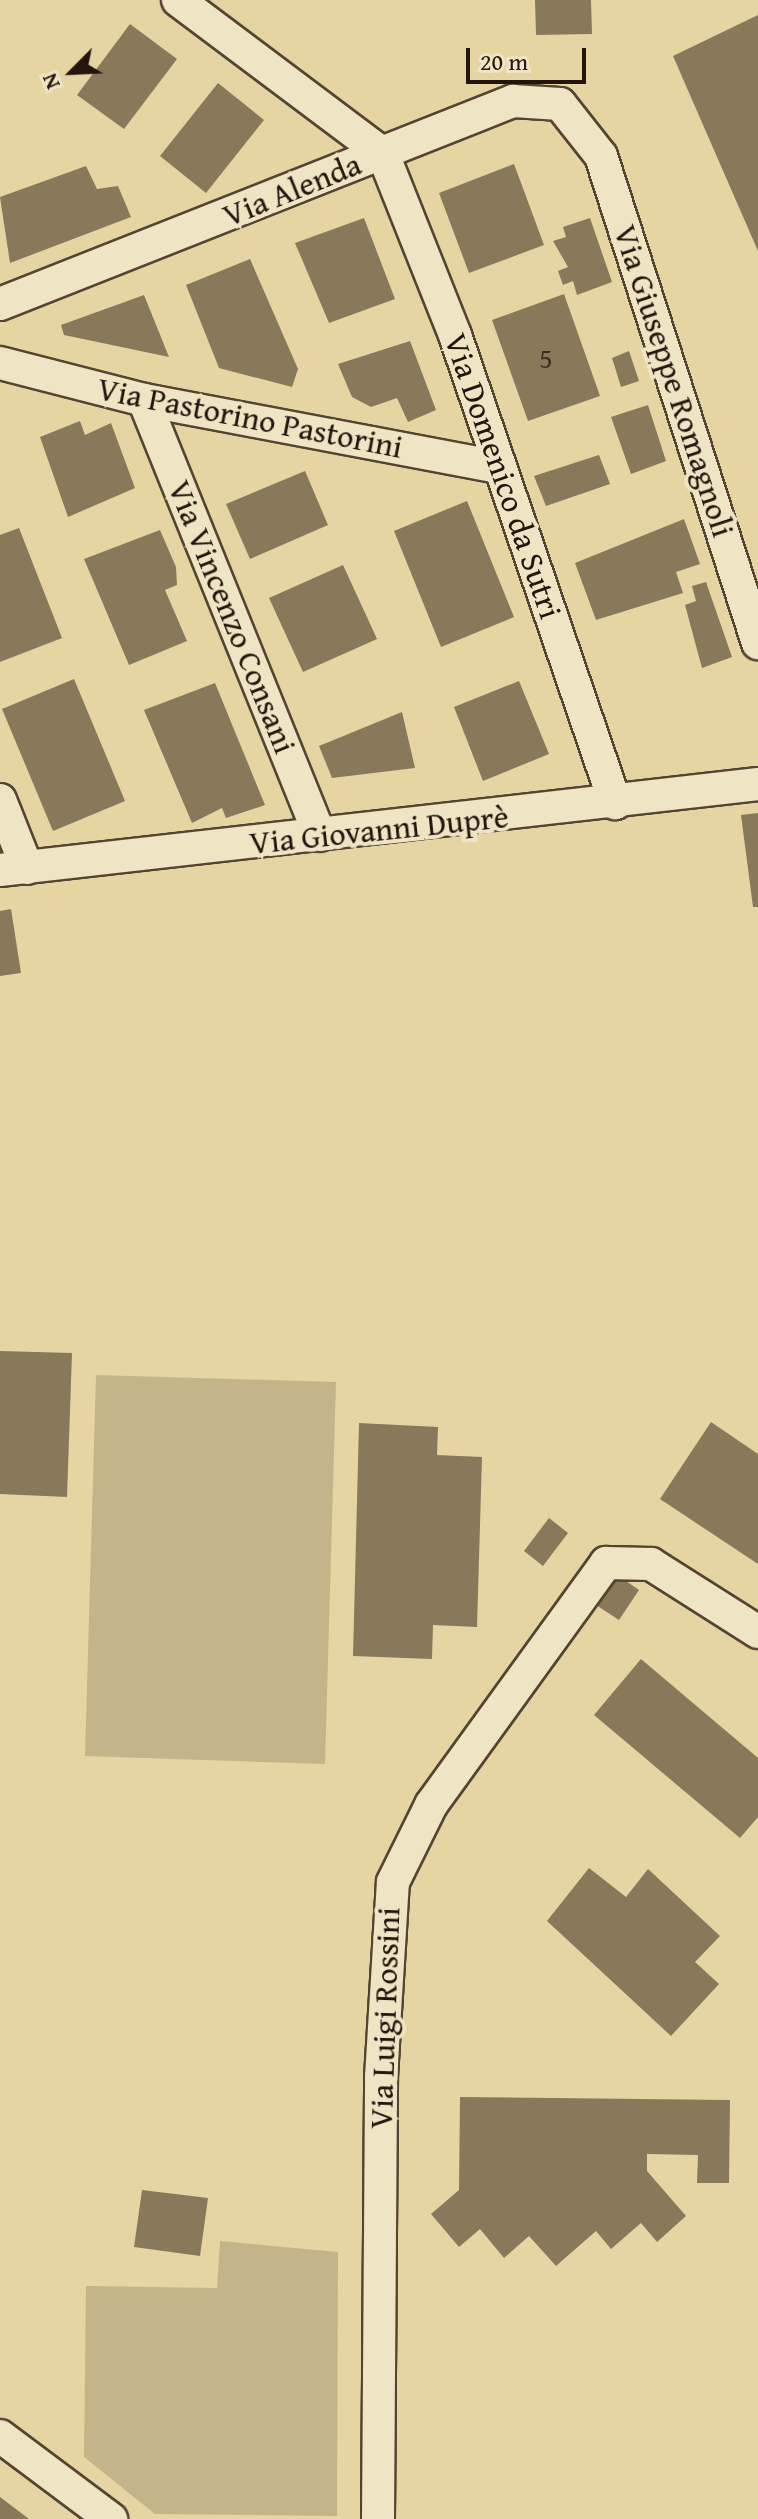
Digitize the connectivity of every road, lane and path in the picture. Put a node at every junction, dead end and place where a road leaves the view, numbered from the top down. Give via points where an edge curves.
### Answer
1 (178, 0) edge
2 (582, 122) joint
3 (383, 154) junction
4 (0, 304) edge
5 (0, 363) edge
6 (144, 400) junction
7 (500, 467) junction
8 (758, 643) edge
9 (758, 784) edge
10 (0, 800) edge
11 (615, 803) junction
12 (320, 835) junction
13 (14, 869) edge
14 (758, 1632) edge
15 (0, 2436) edge
16 (111, 2519) edge
17 (378, 2519) edge

1 - 3 street
2 - 3 street, Via Alenda via 554,102 513,101
2 - 8 street, Via Giuseppe Romagnoli via 601,156
3 - 4 street, Via Alenda
3 - 7 street, Via Domenico da Sutri
5 - 6 street, Via Pastorino Pastorini
6 - 7 street, Via Pastorino Pastorini
6 - 12 street, Via Vincenzo Consani
7 - 11 street, Via Domenico da Sutri
9 - 11 street, Via Giovanni Duprè
10 - 13 street
11 - 12 street, Via Giovanni Duprè
12 - 13 street, Via Giovanni Duprè
14 - 17 street, Via Luigi Rossini via 634,1559 597,1570 431,1805 393,1882 381,2077
15 - 16 street

